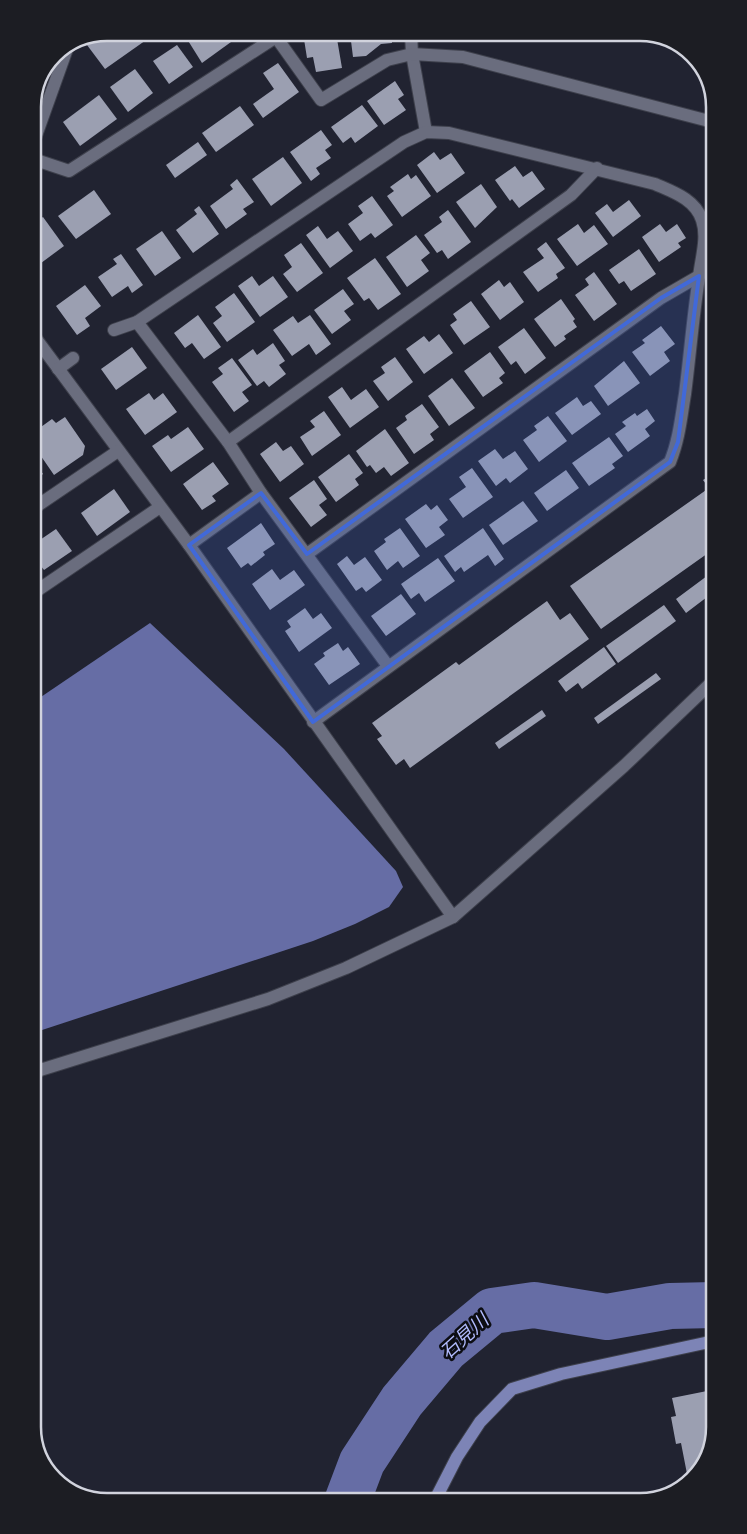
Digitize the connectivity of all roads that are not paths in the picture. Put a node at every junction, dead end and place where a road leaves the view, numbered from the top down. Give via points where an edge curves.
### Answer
1 (267, 41) edge
2 (280, 41) edge
3 (411, 41) edge
4 (412, 54) junction
5 (64, 58) edge
6 (706, 120) edge
7 (41, 122) edge
8 (426, 132) junction
9 (41, 162) edge
10 (597, 168) junction
11 (699, 276) junction
12 (137, 322) junction
13 (114, 330) dead end
14 (41, 345) edge
15 (73, 358) dead end
16 (58, 368) junction
17 (228, 442) junction
18 (118, 451) junction
19 (261, 493) junction
20 (41, 503) edge
21 (160, 507) junction
22 (189, 545) junction
23 (307, 554) junction
24 (41, 588) edge
25 (388, 666) junction
26 (706, 688) edge
27 (313, 722) junction
28 (453, 917) junction
29 (41, 1070) edge
30 (706, 1343) edge
31 (439, 1493) edge

1 - 9 street via 69,171
2 - 4 street via 321,100 387,60
3 - 4 street
4 - 6 street via 462,57
4 - 8 street
5 - 7 street
8 - 10 street via 450,133
8 - 12 street via 404,142
10 - 11 street via 655,184 687,199 697,209 703,221 704,252
10 - 17 street via 571,195
11 - 23 street via 661,298
11 - 25 street via 678,442 670,462
12 - 13 street
12 - 17 street
14 - 16 street
15 - 16 street
16 - 18 street
17 - 19 street
18 - 20 street
18 - 21 street
19 - 22 street
19 - 23 street
21 - 22 street
21 - 24 street
22 - 27 street
23 - 25 street
25 - 27 street
26 - 28 street via 624,766
27 - 28 street
28 - 29 street via 346,968 268,999
30 - 31 main road via 561,1374 512,1389 480,1422

